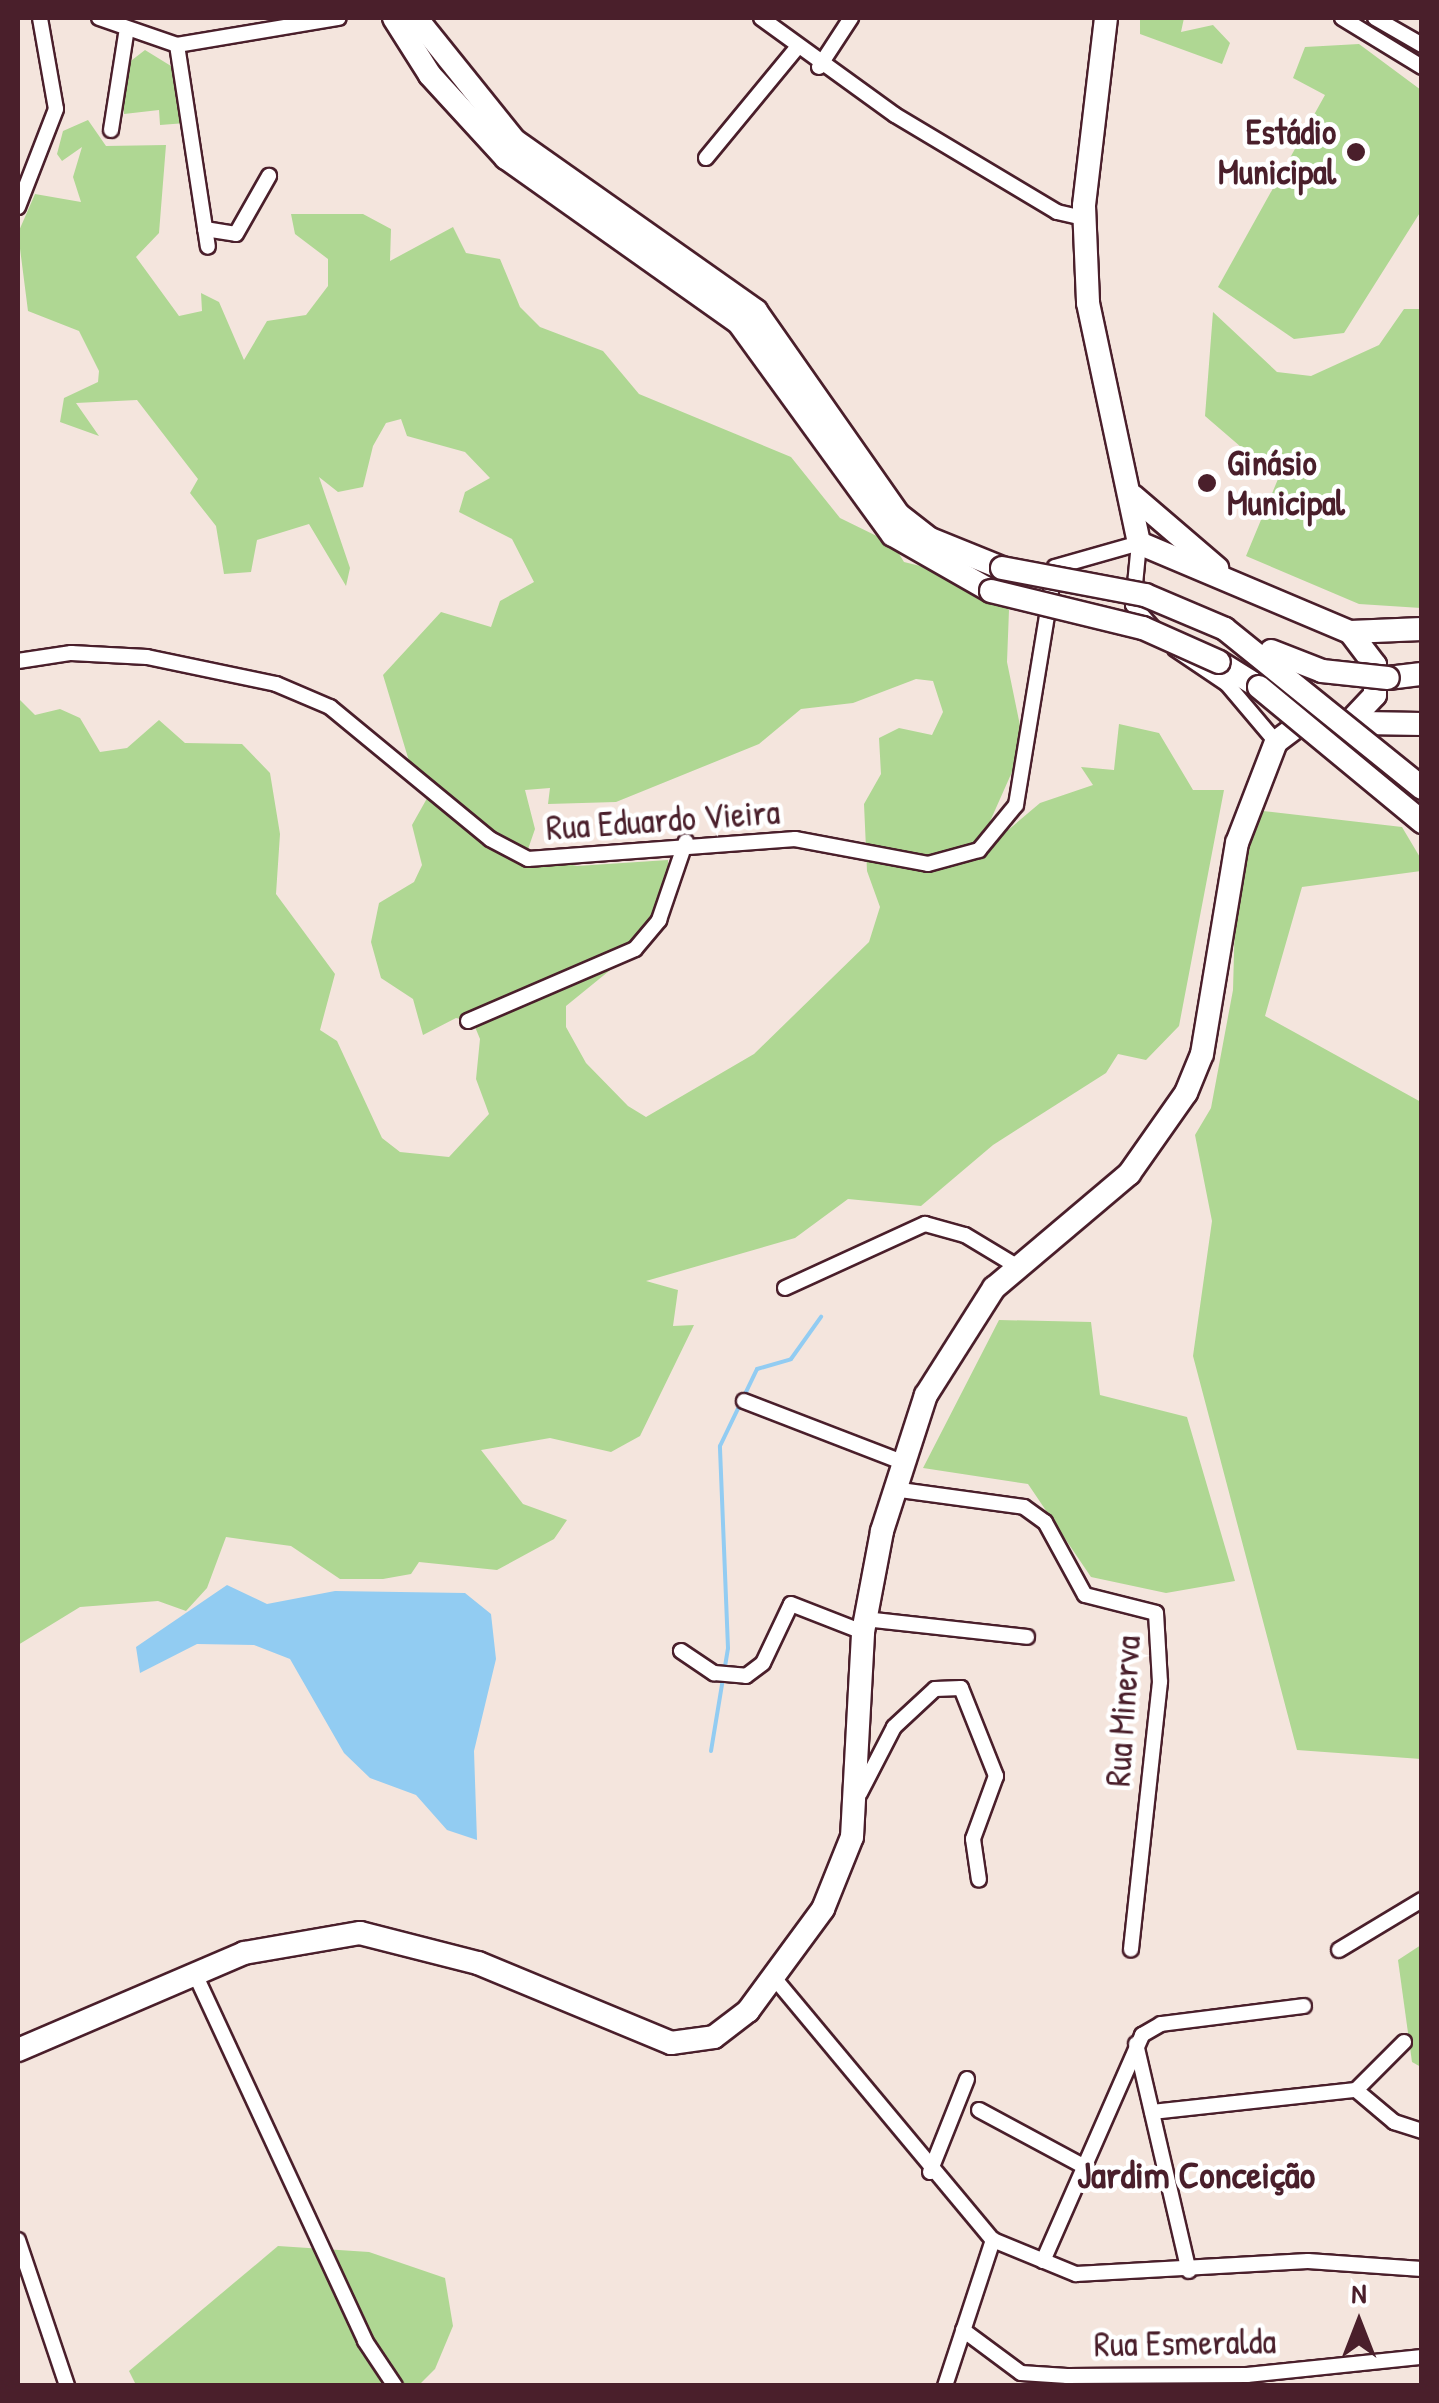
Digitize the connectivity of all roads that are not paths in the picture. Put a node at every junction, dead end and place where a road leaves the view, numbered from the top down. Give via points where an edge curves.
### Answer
1 (40, 18) edge
2 (99, 18) edge
3 (339, 18) edge
4 (761, 18) edge
5 (850, 18) edge
6 (1106, 18) edge
7 (1342, 18) edge
8 (1375, 18) edge
9 (408, 23) edge
10 (126, 34) junction
11 (177, 45) junction
12 (1422, 45) edge
13 (796, 49) junction
14 (1422, 66) edge
15 (819, 67) junction
16 (110, 130) dead end
17 (706, 158) dead end
18 (269, 176) dead end
19 (18, 207) edge
20 (1084, 218) junction
21 (206, 229) junction
22 (208, 248) dead end
23 (1133, 496) junction
24 (1139, 543) junction
25 (1228, 576) junction
26 (1225, 629) junction
27 (1415, 630) edge
28 (1350, 632) junction
29 (18, 661) edge
30 (1422, 674) edge
31 (1379, 680) junction
32 (1415, 726) edge
33 (1344, 728) junction
34 (1276, 742) junction
35 (1422, 788) edge
36 (1422, 822) edge
37 (686, 841) junction
38 (468, 1021) dead end
39 (1018, 1267) junction
40 (785, 1288) dead end
41 (744, 1401) dead end
42 (902, 1462) junction
43 (893, 1489) junction
44 (864, 1625) junction
45 (1027, 1638) dead end
46 (682, 1651) dead end
47 (856, 1802) junction
48 (980, 1880) dead end
49 (1422, 1900) edge
50 (1131, 1949) dead end
51 (1339, 1950) dead end
52 (194, 1974) junction
53 (776, 1980) junction
54 (1304, 2006) dead end
55 (1404, 2042) dead end
56 (1136, 2043) junction
57 (18, 2050) edge
58 (967, 2079) dead end
59 (1356, 2090) junction
60 (1147, 2092) junction
61 (1115, 2094) junction
62 (979, 2110) dead end
63 (1152, 2112) junction
64 (1422, 2131) edge
65 (1084, 2166) junction
66 (930, 2172) junction
67 (18, 2240) edge
68 (994, 2240) junction
69 (1044, 2262) junction
70 (1420, 2266) edge
71 (1189, 2270) junction
72 (963, 2330) junction
73 (1422, 2357) edge
74 (1021, 2373) junction
75 (1244, 2380) edge
76 (67, 2386) edge
77 (395, 2386) edge
78 (945, 2386) edge
79 (1008, 2386) edge

1 - 19 street via 56,109
2 - 10 street
3 - 11 street
4 - 13 street
5 - 15 street
6 - 20 main road
7 - 14 street
8 - 12 street
9 - 26 main road, bridge via 514,140 682,250 756,311 899,515 928,538 1002,568 1145,595
9 - 36 main road, bridge via 506,158 738,322 893,534 990,590 1143,628 1219,662 1334,742
10 - 11 street
10 - 16 street
11 - 21 street
13 - 15 street
13 - 17 street
15 - 20 street via 1057,212
18 - 21 street via 236,234
20 - 23 main road via 1088,303
21 - 22 street
23 - 24 main road
23 - 25 main road
24 - 25 main road
24 - 34 street via 1133,605 1187,660 1228,684
24 - 37 street, Rua Eduardo Vieira via 1055,567 1026,778 1016,805 979,850 928,864 794,840
25 - 28 main road
26 - 31 main road, bridge via 1322,671
26 - 35 main road, bridge
27 - 28 main road
27 - 31 main road
28 - 31 main road
29 - 37 street, Rua Eduardo Vieira via 147,657 276,684 330,706 490,839 528,859
30 - 31 main road
31 - 32 main road
31 - 33 main road
32 - 33 main road
33 - 34 main road via 1304,722
34 - 39 main road via 1236,843 1202,1054 1186,1092 1129,1174
37 - 38 street via 659,920 635,949
39 - 40 street via 966,1235 925,1224
39 - 42 main road via 958,1333
41 - 42 street
42 - 43 main road
43 - 44 main road
43 - 50 street, Rua Minerva via 1024,1507 1045,1522 1085,1595 1156,1613 1160,1682
44 - 45 street
44 - 46 street via 787,1605 762,1663 736,1678 714,1673
44 - 47 main road
47 - 48 street via 894,1728 935,1689 961,1688 996,1776 973,1839
47 - 53 main road via 842,1872
49 - 51 street
52 - 53 main road via 283,1942 360,1933 409,1940 628,2030 692,2043 731,2025
52 - 57 main road
52 - 77 street via 365,2341
53 - 66 street via 839,2046
54 - 56 street via 1161,2024
55 - 59 street
56 - 60 street
56 - 61 street
58 - 66 street
59 - 63 street
59 - 64 street via 1394,2122
60 - 61 street
60 - 63 street
61 - 65 street
62 - 65 street
63 - 71 street
65 - 69 street
66 - 68 street
67 - 76 street
68 - 69 street
68 - 72 street
69 - 71 street via 1107,2276
70 - 71 street via 1308,2262
72 - 74 street
72 - 78 street
73 - 75 street, Rua Esmeralda
74 - 75 street, Rua Esmeralda
74 - 79 street

